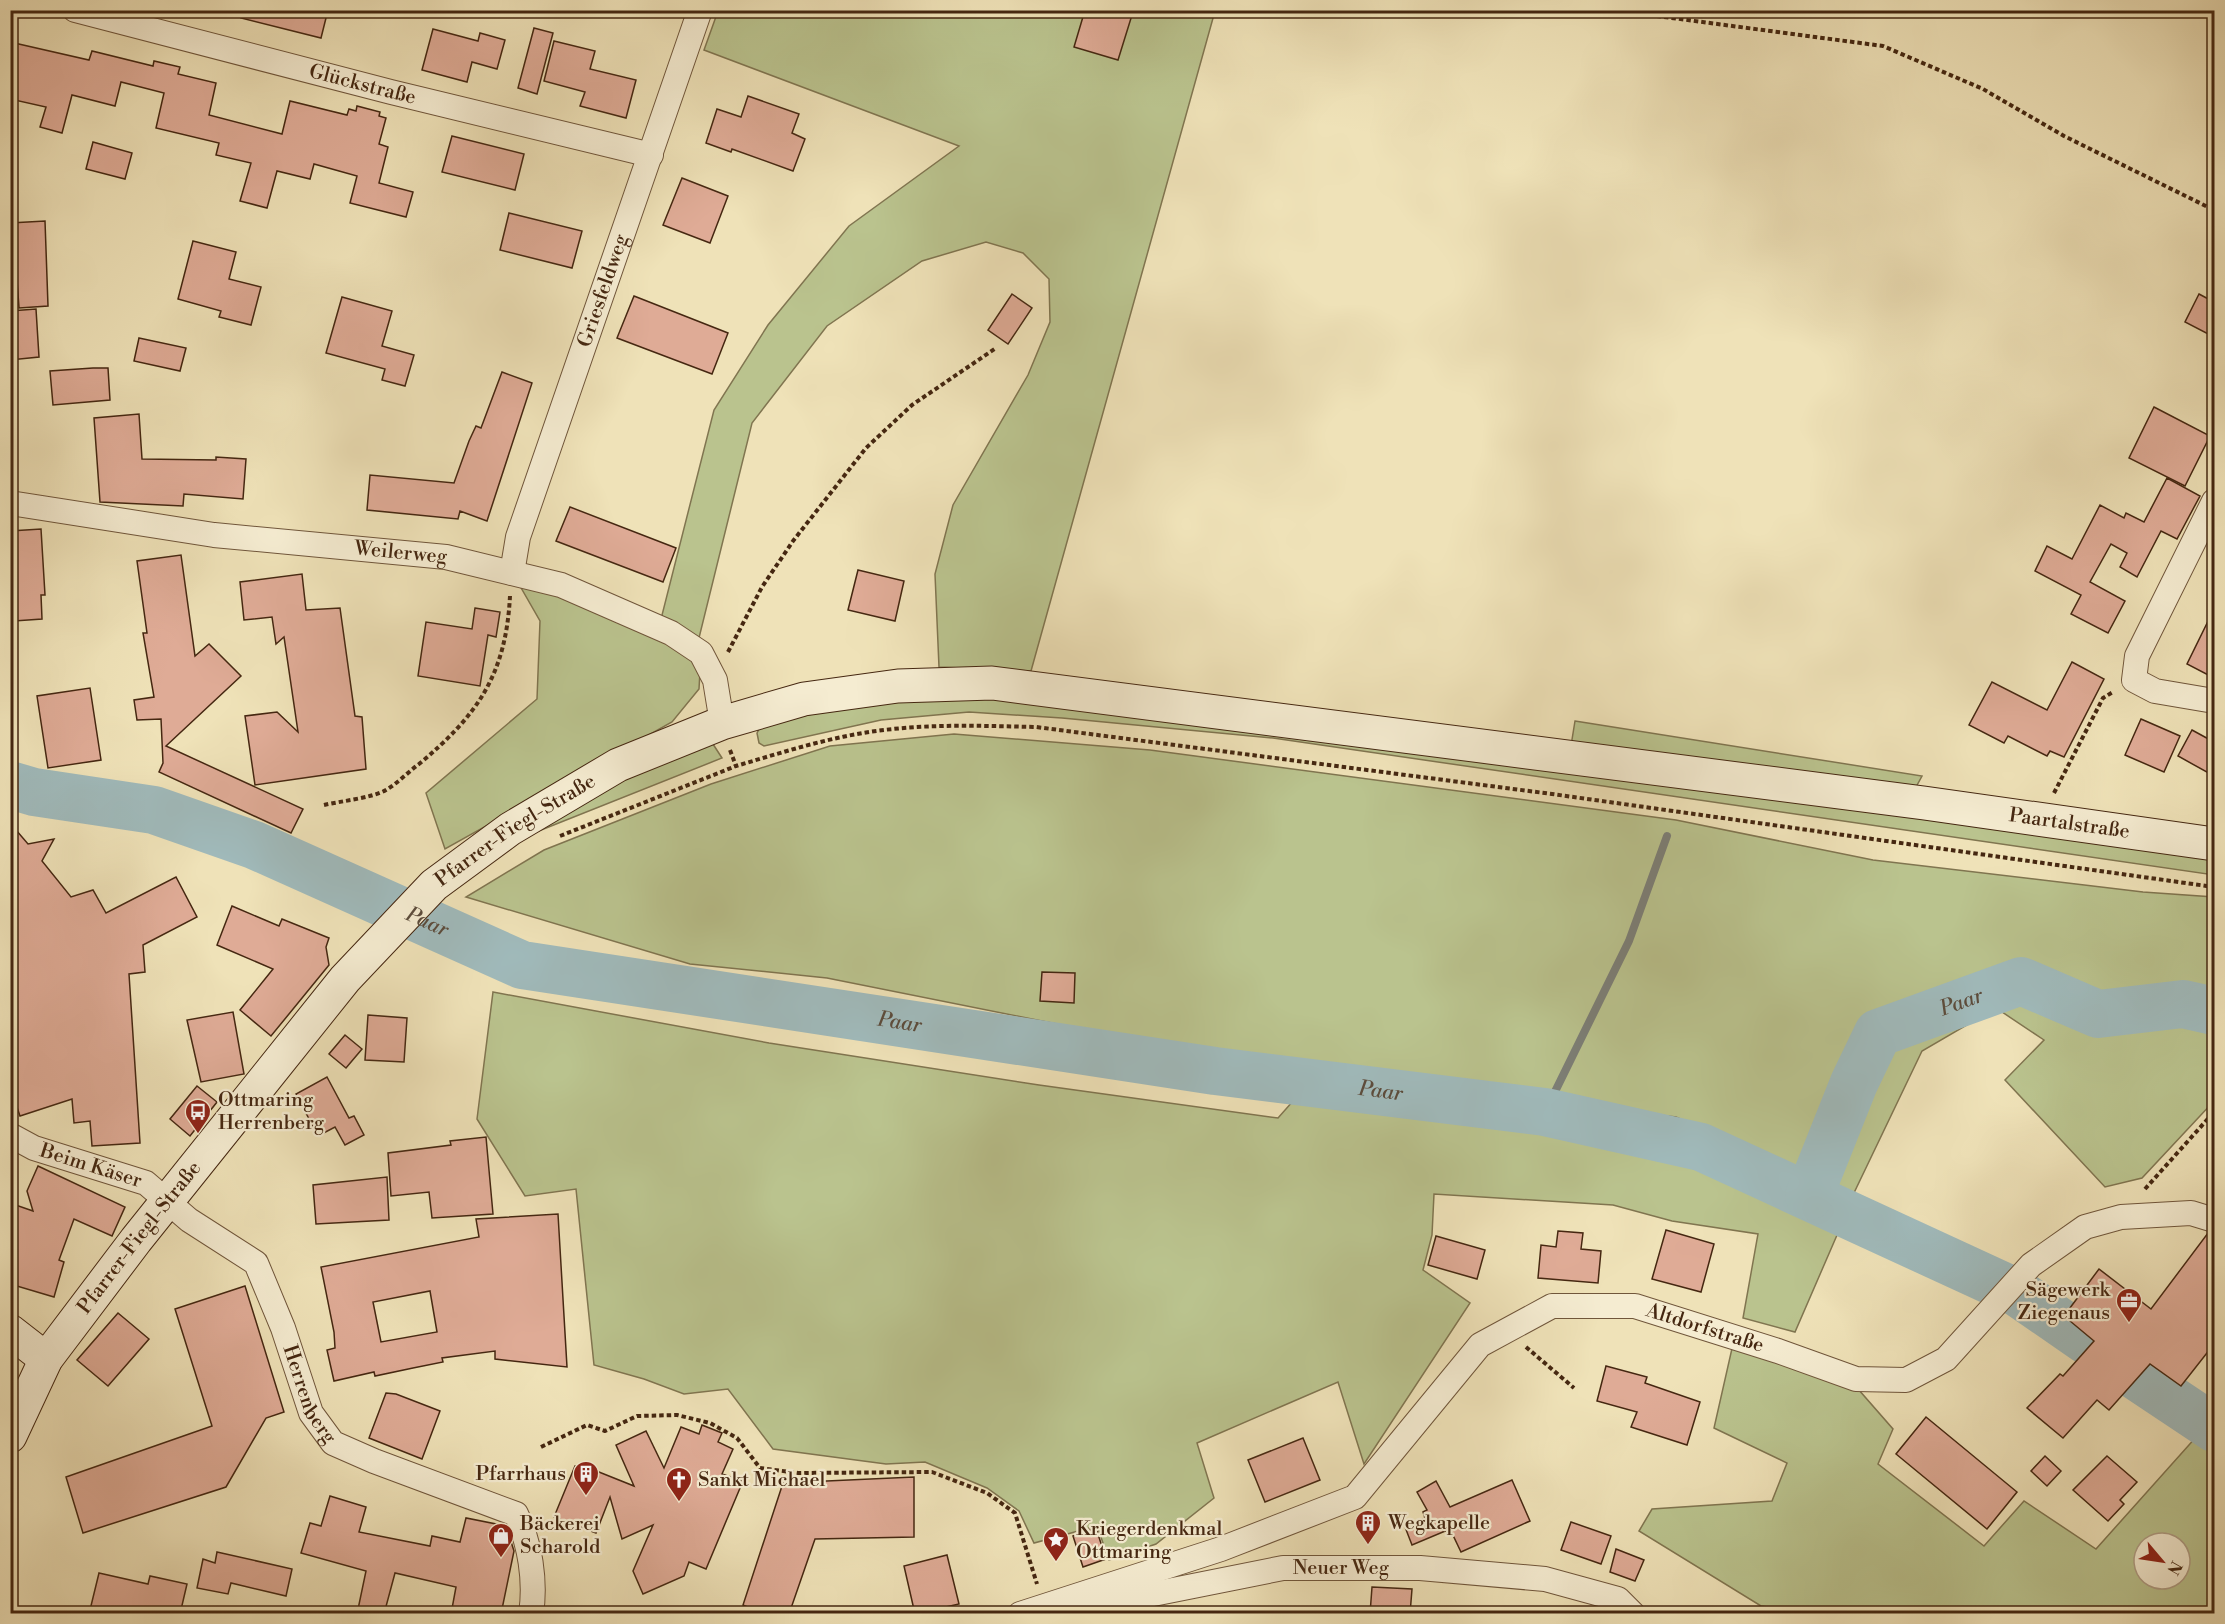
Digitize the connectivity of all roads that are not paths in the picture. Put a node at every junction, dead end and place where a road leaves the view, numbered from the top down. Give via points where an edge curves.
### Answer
1 (75, 10) edge
2 (700, 10) edge
3 (651, 155) junction
4 (2214, 501) edge
5 (10, 503) edge
6 (512, 573) junction
7 (992, 683) joint
8 (2214, 701) edge
9 (722, 723) junction
10 (2214, 844) edge
11 (10, 1135) edge
12 (168, 1201) junction
13 (2214, 1220) edge
14 (10, 1331) edge
15 (46, 1359) junction
16 (10, 1436) edge
17 (1043, 1605) junction
18 (531, 1614) edge
19 (1020, 1614) edge
20 (1633, 1614) edge

1 - 3 street, Glückstraße
2 - 3 street, Griesfeldweg
3 - 6 street, Griesfeldweg via 518,537
4 - 8 street via 2137,656 2134,680 2155,691
5 - 6 street, Weilerweg via 214,535 446,556
6 - 9 street, Weilerweg via 561,585 672,633 700,652 715,680
7 - 9 main road, Pfarrer-Fiegl-Straße via 898,686 804,699
7 - 10 main road, Paartalstraße
9 - 12 main road, Pfarrer-Fiegl-Straße via 618,765 510,829 434,885 345,979
11 - 12 street, Beim Käser via 34,1148 146,1183
12 - 15 main road, Pfarrer-Fiegl-Straße
12 - 18 street, Herrenberg via 189,1220 256,1263 311,1413 333,1443 516,1514 526,1535 533,1595
13 - 17 street, Altdorfstraße via 2191,1213 2121,1217 2085,1227 2031,1265 1946,1359 1906,1380 1856,1380 1635,1306 1551,1306 1480,1345 1354,1497 1221,1549
14 - 15 main road
15 - 16 main road, Pfarrer-Fiegl-Straße
17 - 19 street
17 - 20 street, Neuer Weg via 1128,1599 1283,1568 1420,1568 1545,1579 1618,1599

